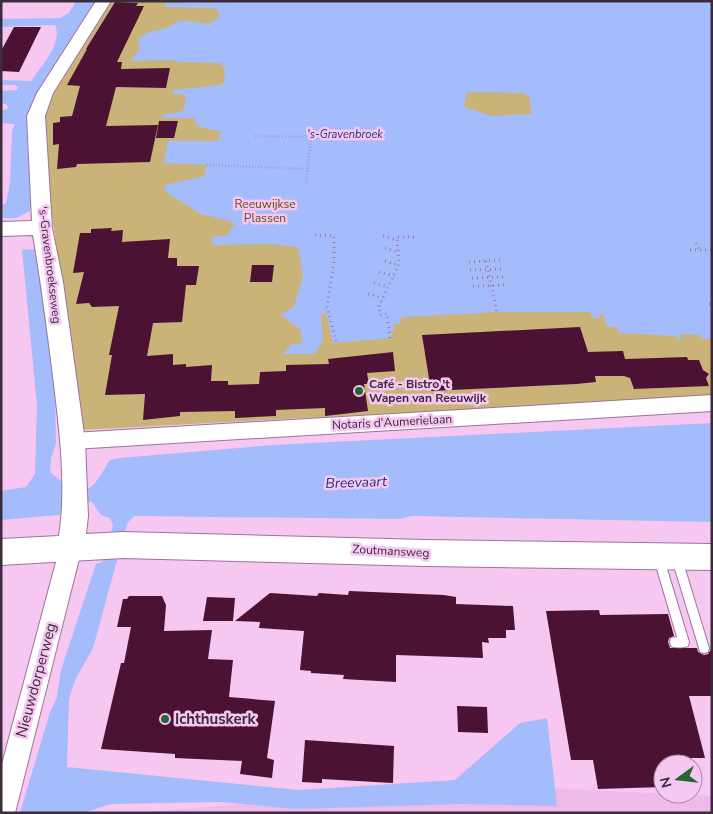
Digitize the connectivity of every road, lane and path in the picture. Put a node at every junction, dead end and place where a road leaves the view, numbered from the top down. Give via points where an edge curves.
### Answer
1 (104, 1) edge
2 (255, 136) dead end
3 (207, 166) dead end
4 (308, 169) junction
5 (306, 185) dead end
6 (42, 228) junction
7 (1, 230) edge
8 (315, 235) dead end
9 (383, 236) dead end
10 (417, 237) dead end
11 (397, 240) junction
12 (696, 243) dead end
13 (384, 248) dead end
14 (690, 250) dead end
15 (699, 250) junction
16 (712, 250) edge
17 (398, 252) junction
18 (502, 260) dead end
19 (385, 261) dead end
20 (486, 261) junction
21 (469, 262) dead end
22 (399, 265) junction
23 (487, 269) junction
24 (504, 269) dead end
25 (470, 270) dead end
26 (379, 272) dead end
27 (394, 276) junction
28 (489, 277) junction
29 (506, 277) dead end
30 (472, 278) dead end
31 (374, 283) dead end
32 (507, 285) dead end
33 (473, 286) dead end
34 (491, 286) junction
35 (388, 287) junction
36 (368, 294) dead end
37 (383, 298) junction
38 (496, 312) dead end
39 (390, 338) dead end
40 (336, 342) dead end
41 (712, 403) edge
42 (73, 441) junction
43 (71, 548) junction
44 (1, 552) edge
45 (667, 556) junction
46 (712, 557) edge
47 (676, 642) dead end
48 (704, 648) dead end
49 (2, 813) edge

1 - 6 street, 's-Gravenbroekseweg via 45,93 36,116
2 - 4 path via 311,137
3 - 4 path
4 - 5 path
6 - 7 street
6 - 42 street, 's-Gravenbroekseweg
8 - 40 path via 334,236 327,307
9 - 11 path
10 - 11 path via 397,237
11 - 17 path
12 - 15 path
13 - 17 path
14 - 15 path
15 - 16 path
17 - 22 path
18 - 20 path
19 - 22 path
20 - 21 path
20 - 23 path
22 - 27 path
23 - 24 path
23 - 25 path
23 - 28 path
26 - 27 path
27 - 35 path
28 - 29 path
28 - 30 path
28 - 34 path
31 - 35 path
32 - 34 path
33 - 34 path
34 - 38 path
35 - 37 path
36 - 37 path
37 - 39 path via 380,314 387,314
41 - 42 street, Notaris d'Aumerielaan
42 - 43 street, 's-Gravenbroekseweg via 75,516
43 - 44 street, Zoutmansweg
43 - 45 street, Zoutmansweg via 114,545
43 - 49 street, Nieuwdorperweg
45 - 46 street, Zoutmansweg
45 - 47 lane via 684,642
45 - 48 lane

